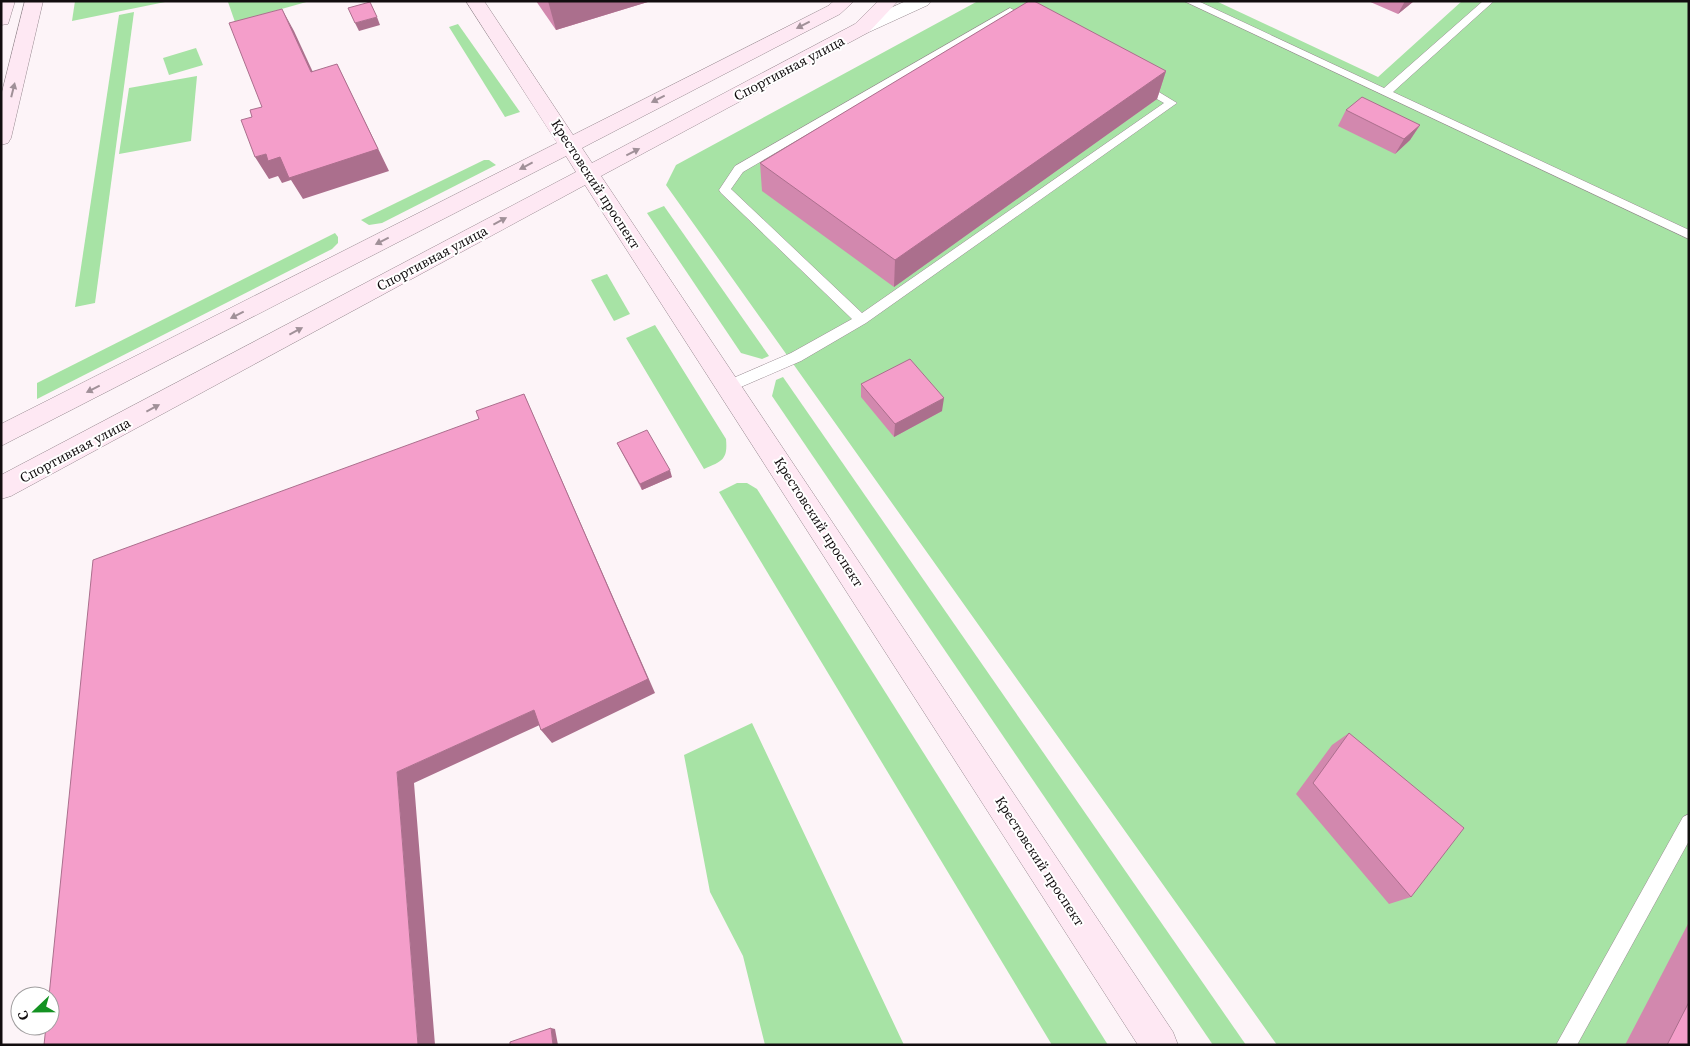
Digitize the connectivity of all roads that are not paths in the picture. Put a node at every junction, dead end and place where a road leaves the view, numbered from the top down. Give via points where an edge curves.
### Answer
1 (6, 1) edge
2 (34, 1) edge
3 (475, 1) edge
4 (845, 1) edge
5 (889, 1) edge
6 (922, 1) edge
7 (1189, 1) edge
8 (1489, 1) edge
9 (1, 20) edge
10 (1035, 25) edge
11 (862, 28) junction
12 (1129, 79) edge
13 (1385, 93) junction
14 (1, 138) edge
15 (569, 144) junction
16 (589, 174) junction
17 (1689, 235) edge
18 (861, 320) junction
19 (729, 386) junction
20 (1, 436) edge
21 (1, 488) edge
22 (1689, 823) edge
23 (1160, 1045) edge
24 (1566, 1045) edge

1 - 9 street
14 -> 2 street
3 - 15 street, Крестовский проспект
4 -> 15 street via 834,10
5 - 11 street, Спортивная улица
6 - 11 street, Спортивная улица
7 - 13 lane
8 - 13 lane
10 - 18 lane via 1010,11 740,169 725,190
16 -> 11 street, Спортивная улица
12 - 18 lane via 1172,103
13 - 17 lane
15 - 16 street, Крестовский проспект
15 -> 20 street
16 - 19 street, Крестовский проспект
21 -> 16 street, Спортивная улица
18 - 19 lane via 796,357
19 - 23 street, Крестовский проспект
22 - 24 lane

